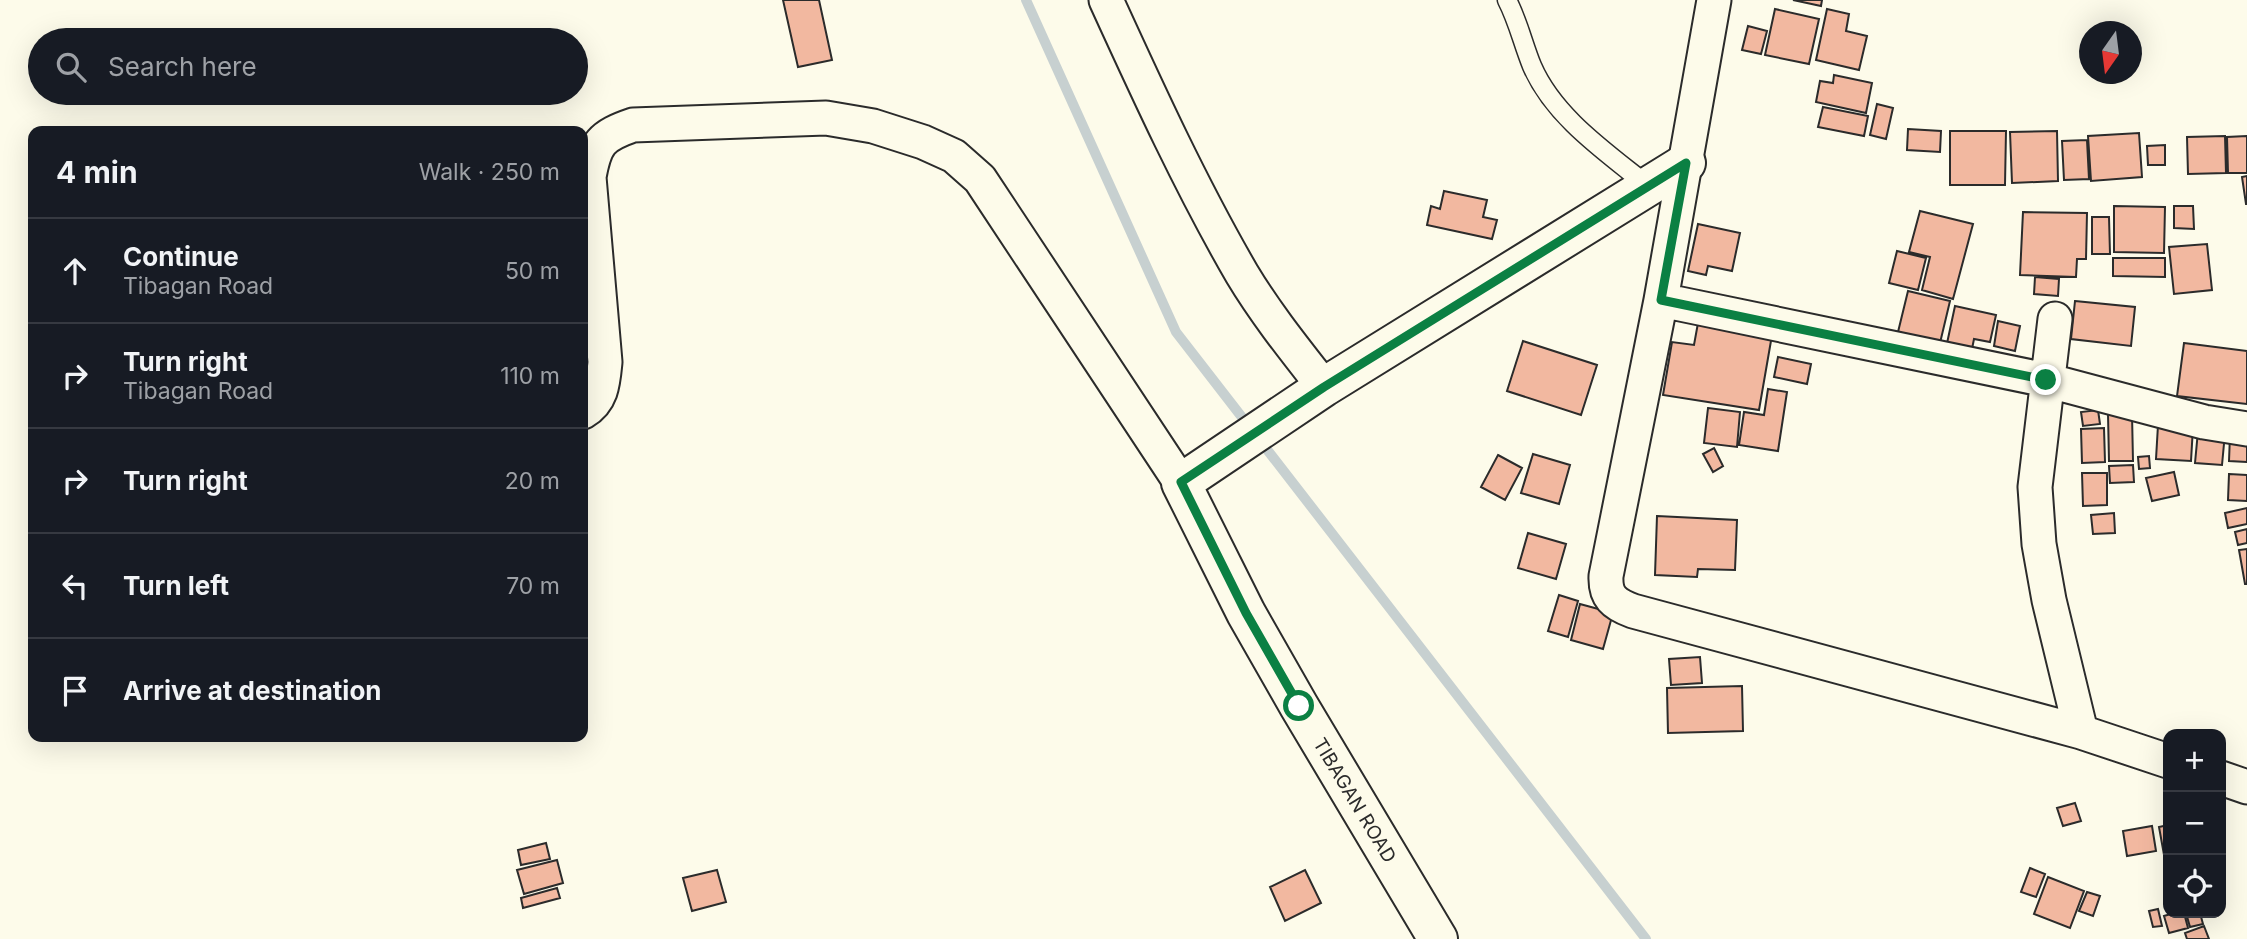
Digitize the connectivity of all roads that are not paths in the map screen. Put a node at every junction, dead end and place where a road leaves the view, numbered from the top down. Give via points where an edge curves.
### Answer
1 (1106, 0) edge
2 (1507, 0) edge
3 (1714, 0) edge
4 (1686, 163) junction
5 (1648, 186) junction
6 (1661, 300) junction
7 (2055, 319) dead end
8 (2046, 380) junction
9 (1324, 387) junction
10 (588, 409) edge
11 (2247, 429) edge
12 (1181, 482) junction
13 (2081, 732) junction
14 (2163, 759) edge
15 (2226, 780) edge
16 (2247, 787) edge
17 (1438, 939) edge

1 - 9 street via 1205,206 1243,274 1273,322
2 - 5 lane via 1533,68 1552,99 1581,131
3 - 4 street
4 - 5 street
4 - 6 street
5 - 9 street
6 - 8 street
6 - 13 street via 1606,576 1611,599 1633,611
7 - 8 street
8 - 11 street
8 - 13 street via 2035,487 2039,544
9 - 12 street
10 - 12 street via 603,384 605,362 589,177 599,142 633,125 826,118 873,126 923,142 954,156 980,179
12 - 17 street, TIBAGAN ROAD via 1266,648
13 - 14 street
15 - 16 street

